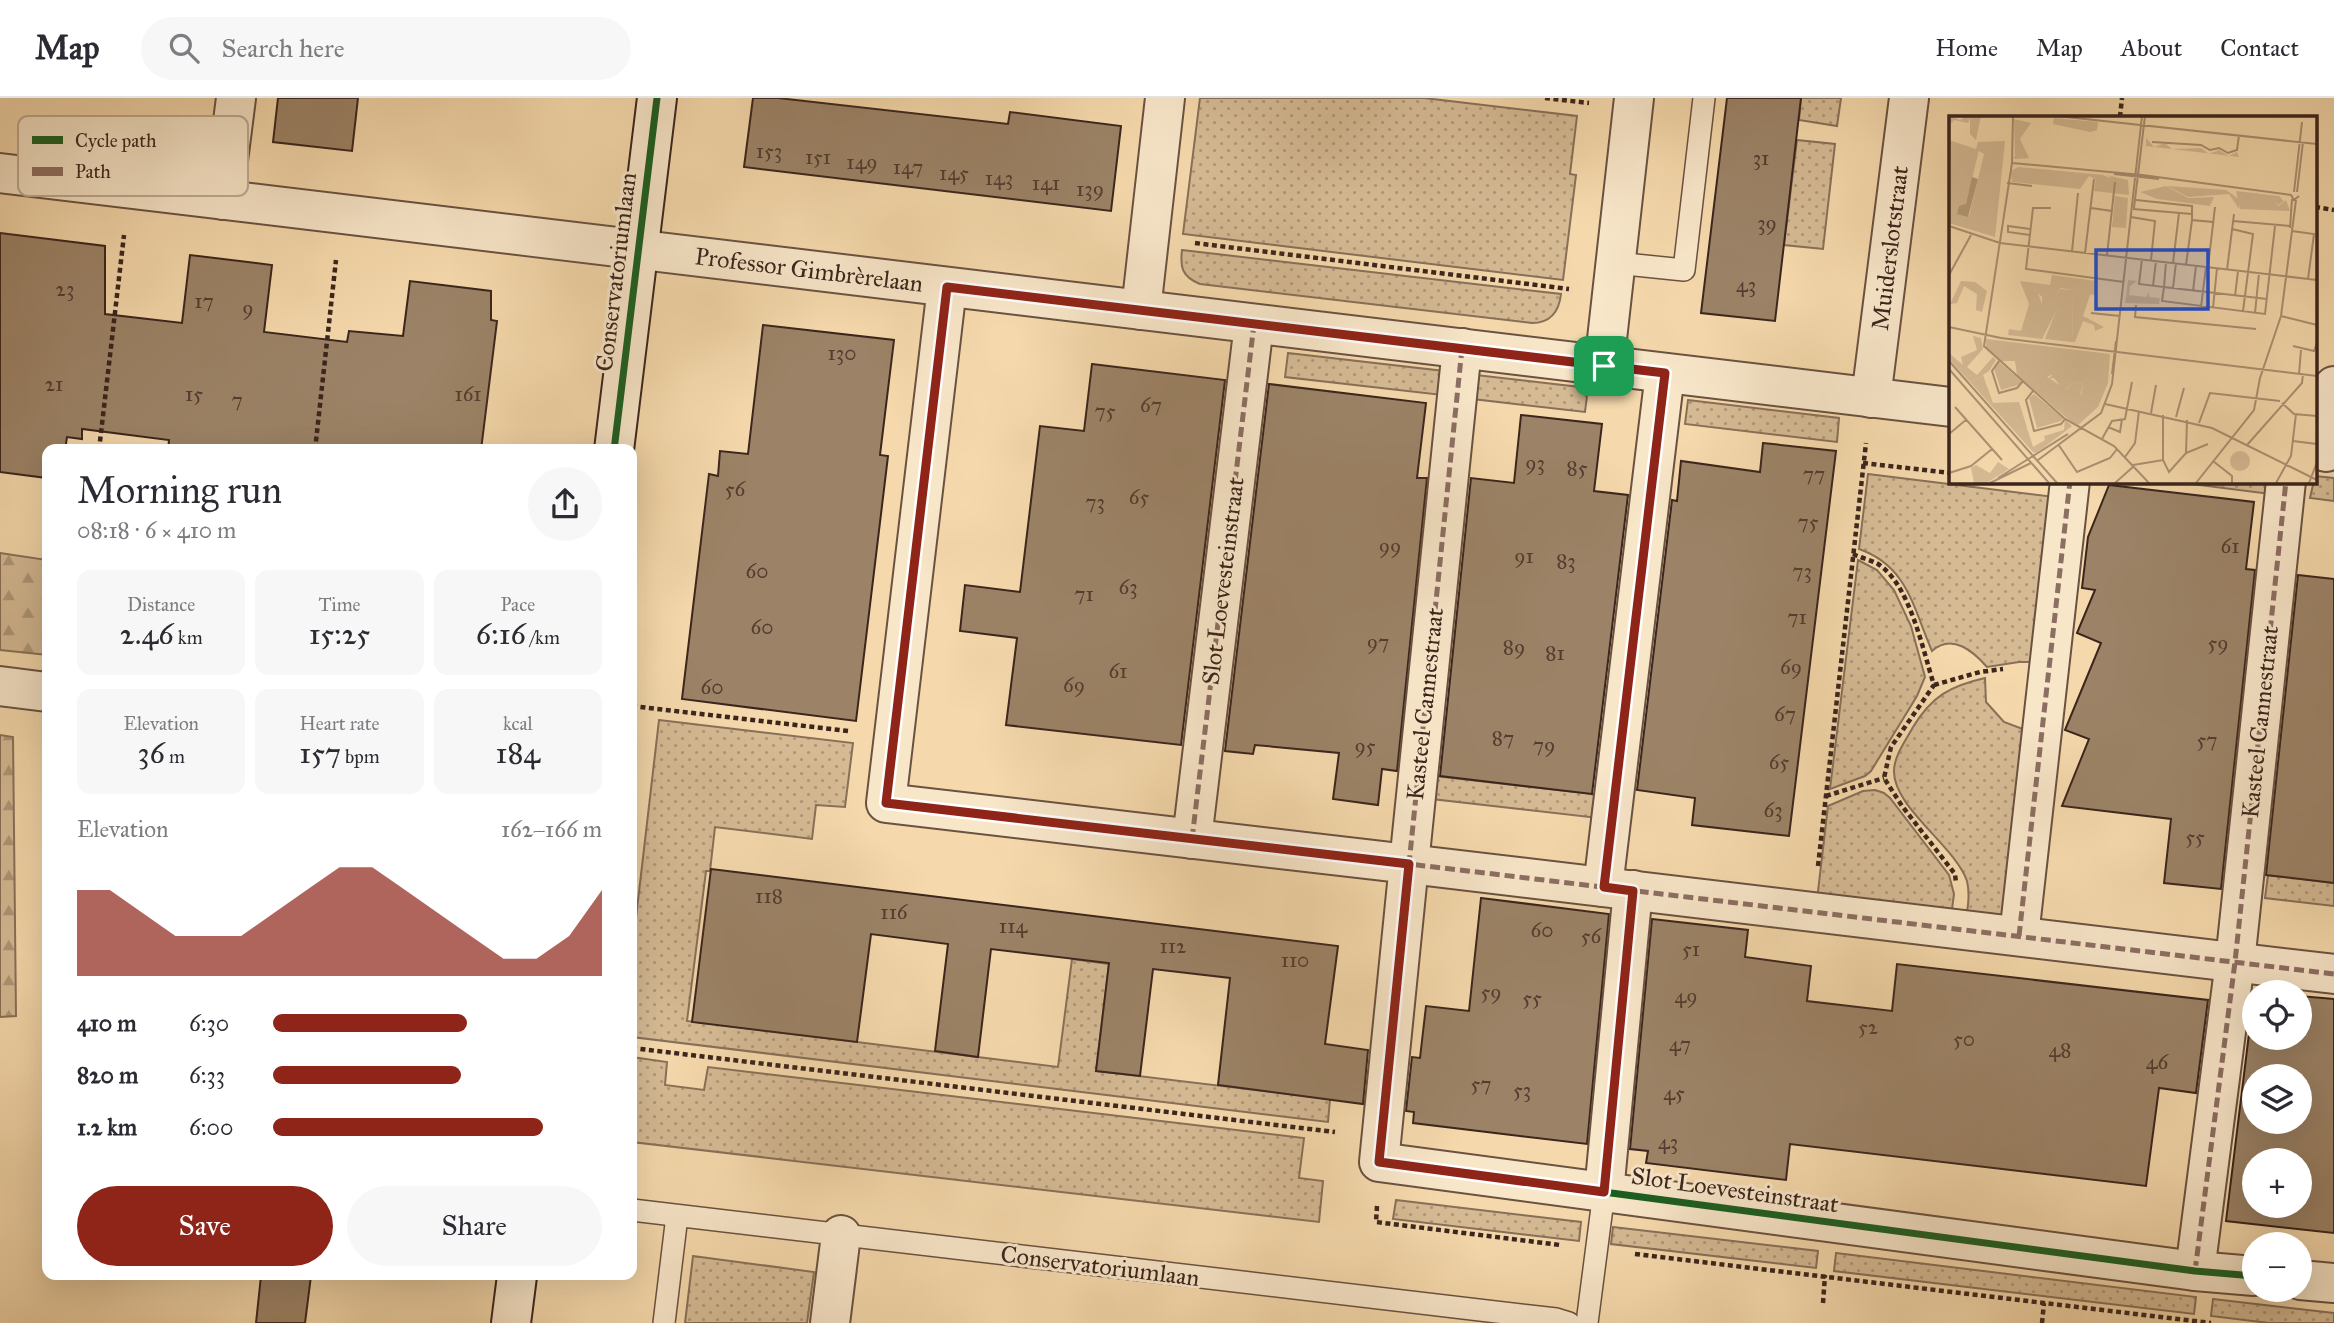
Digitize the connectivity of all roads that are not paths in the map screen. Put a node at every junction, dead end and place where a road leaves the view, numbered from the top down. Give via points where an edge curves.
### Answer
1 (236, 98) edge
2 (657, 98) edge
3 (1165, 98) edge
4 (1634, 98) edge
5 (1704, 98) edge
6 (1909, 98) edge
7 (234, 116) edge
8 (0, 173) edge
9 (18, 175) edge
10 (192, 196) edge
11 (224, 196) edge
12 (223, 200) junction
13 (638, 250) junction
14 (1615, 279) junction
15 (947, 287) junction
16 (1141, 310) junction
17 (1254, 324) junction
18 (1462, 348) junction
19 (1604, 366) junction
20 (1665, 373) junction
21 (2334, 386) edge
22 (1871, 398) junction
23 (1949, 407) edge
24 (615, 444) edge
25 (2325, 452) edge
26 (2070, 483) edge
27 (2286, 483) edge
28 (0, 686) edge
29 (42, 691) edge
30 (1192, 839) junction
31 (1409, 864) junction
32 (1618, 889) junction
33 (2019, 936) junction
34 (2235, 962) junction
35 (2334, 974) edge
36 (1604, 1192) junction
37 (637, 1211) edge
38 (677, 1216) junction
39 (841, 1235) junction
40 (2195, 1271) junction
41 (2242, 1275) edge
42 (516, 1280) edge
43 (2312, 1281) edge
44 (2334, 1283) edge
45 (511, 1323) edge
46 (664, 1323) edge
47 (830, 1323) edge
48 (1569, 1323) edge
49 (1587, 1323) edge

1 - 7 street
2 - 13 street, Conservatoriumlaan
3 - 16 street
4 - 14 street
5 - 14 lane via 1684,270
6 - 22 street, Muiderslotstraat
8 - 9 street, Professor Gimbrèrelaan
10 - 12 street, Professor Gimbrèrelaan
11 - 12 street
12 - 13 street, Professor Gimbrèrelaan
13 - 15 street, Professor Gimbrèrelaan
13 - 24 street, Conservatoriumlaan
14 - 19 street
15 - 16 street, Professor Gimbrèrelaan
15 - 30 street via 886,803
16 - 17 street, Professor Gimbrèrelaan
17 - 18 street, Professor Gimbrèrelaan
17 - 30 street, Slot Loevesteinstraat
18 - 19 street, Professor Gimbrèrelaan
18 - 31 street, Kasteel Cannestraat
19 - 20 street, Professor Gimbrèrelaan
20 - 22 street, Professor Gimbrèrelaan
20 - 32 street
21 - 25 street
22 - 23 street, Professor Gimbrèrelaan
26 - 33 street
27 - 34 street, Kasteel Cannestraat
28 - 29 street
30 - 31 street
31 - 32 street
31 - 36 street, Slot Loevesteinstraat via 1380,1149
32 - 33 street
32 - 36 street, Slot Loevesteinstraat
33 - 34 street
34 - 35 street
34 - 40 street
36 - 40 street, Slot Loevesteinstraat
36 - 49 lane
37 - 38 lane, Conservatoriumlaan
38 - 39 lane, Conservatoriumlaan
38 - 46 lane
39 - 47 street
39 - 48 lane, Conservatoriumlaan
40 - 41 street, Slot Loevesteinstraat
42 - 45 street
43 - 44 street

